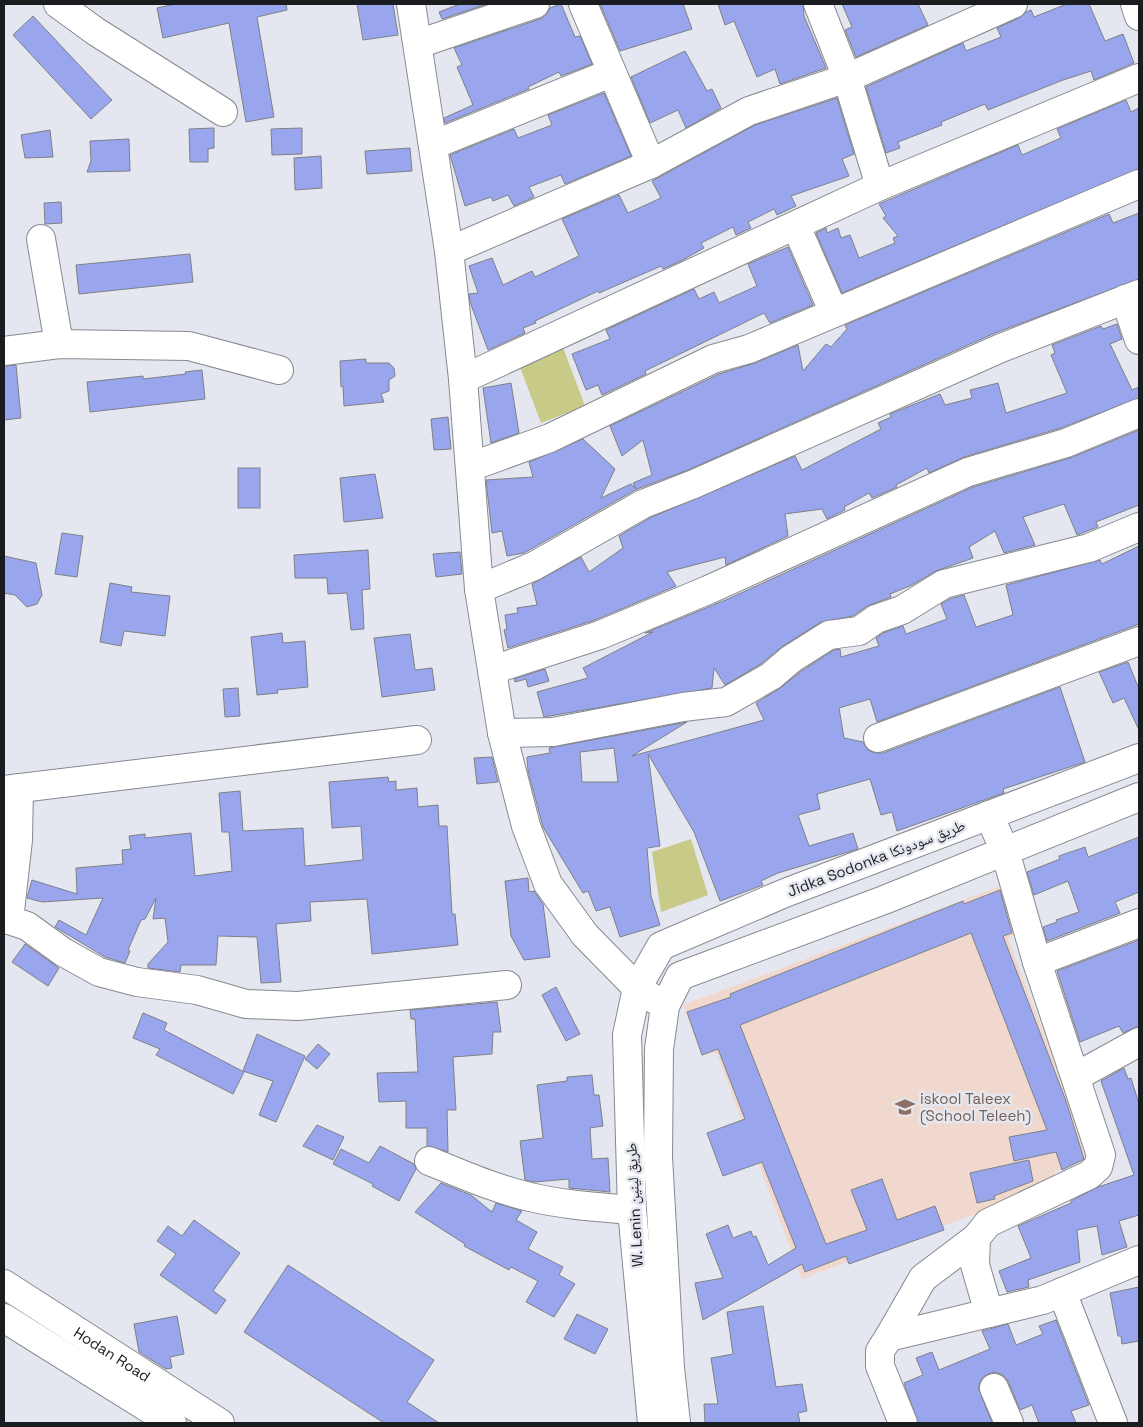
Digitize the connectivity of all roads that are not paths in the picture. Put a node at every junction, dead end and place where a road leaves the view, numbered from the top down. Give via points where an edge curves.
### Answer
1 (58, 4) edge
2 (410, 4) edge
3 (535, 4) edge
4 (583, 4) edge
5 (818, 4) edge
6 (1013, 4) edge
7 (1135, 4) edge
8 (1139, 16) edge
9 (418, 44) junction
10 (611, 73) junction
11 (847, 78) junction
12 (1139, 78) edge
13 (223, 112) dead end
14 (433, 145) junction
15 (651, 164) junction
16 (1139, 184) edge
17 (880, 186) junction
18 (796, 226) junction
19 (41, 240) dead end
20 (449, 251) junction
21 (1132, 297) edge
22 (834, 313) junction
23 (1139, 340) edge
24 (59, 344) junction
25 (4, 351) edge
26 (279, 370) dead end
27 (463, 379) junction
28 (1139, 413) edge
29 (470, 467) junction
30 (1139, 527) edge
31 (479, 589) junction
32 (1139, 641) edge
33 (492, 670) junction
34 (502, 733) junction
35 (878, 738) dead end
36 (417, 740) dead end
37 (1139, 758) edge
38 (11, 789) edge
39 (1139, 798) edge
40 (989, 815) junction
41 (1005, 851) junction
42 (1139, 924) edge
43 (1037, 962) junction
44 (507, 985) dead end
45 (637, 988) junction
46 (665, 1006) junction
47 (1139, 1042) edge
48 (1076, 1076) junction
49 (630, 1154) junction
50 (658, 1157) junction
51 (429, 1161) dead end
52 (632, 1210) junction
53 (976, 1238) junction
54 (1139, 1260) edge
55 (4, 1284) edge
56 (1062, 1292) junction
57 (989, 1313) junction
58 (4, 1318) edge
59 (889, 1337) junction
60 (994, 1388) dead end
61 (172, 1423) edge
62 (220, 1423) edge
63 (652, 1423) edge
64 (676, 1423) edge
65 (903, 1423) edge
66 (1009, 1423) edge
67 (1113, 1423) edge

1 - 13 street
2 - 9 street
3 - 9 street
4 - 10 street
5 - 11 street
6 - 11 street
7 - 8 street
9 - 14 street
10 - 14 street
10 - 15 street
11 - 15 street via 750,111
11 - 17 street
12 - 17 street
14 - 20 street
15 - 20 street
16 - 22 street
17 - 18 street
18 - 22 street
18 - 27 street
19 - 24 street
20 - 27 street
21 - 23 street
21 - 31 street via 1001,348 643,504 534,566
22 - 29 street via 749,349 713,359 550,438
24 - 25 street
24 - 26 street via 189,346
27 - 29 street
28 - 33 street via 1066,443 968,472 708,590 600,635
29 - 31 street
30 - 34 street via 1089,548 944,584 859,631 829,635 771,676 726,702 552,732
31 - 33 street
32 - 35 street
33 - 34 street
34 - 45 street via 526,826 548,884 585,935
36 - 38 street
37 - 40 street, Jidka Sodonka طريق سودونكا
38 - 44 street via 18,840 9,920 27,926 63,952 99,972 136,982 197,990 246,1004 298,1006
39 - 41 street
40 - 41 street
40 - 45 street, Jidka Sodonka طريق سودونكا via 784,893 661,946
41 - 43 street
41 - 46 street via 884,900 686,973 680,976
42 - 43 street
43 - 48 street
45 - 46 street
45 - 49 street, W. Lenin طريق لينين via 627,1035
46 - 50 street, W. Lenin طريق لينين via 659,1049
47 - 48 street
48 - 53 street via 1101,1154 1098,1167 1089,1175 988,1223
49 - 50 street
49 - 52 street, W. Lenin طريق لينين
50 - 64 street, W. Lenin طريق لينين
51 - 52 street via 529,1197 570,1205
52 - 63 street, W. Lenin طريق لينين
53 - 57 street via 975,1265
53 - 59 street via 923,1278
54 - 56 street
55 - 62 street, Hodan Road
56 - 57 street
56 - 67 street
57 - 59 street
58 - 61 street, Hodan Road
59 - 65 street via 880,1351 880,1366
60 - 66 street

